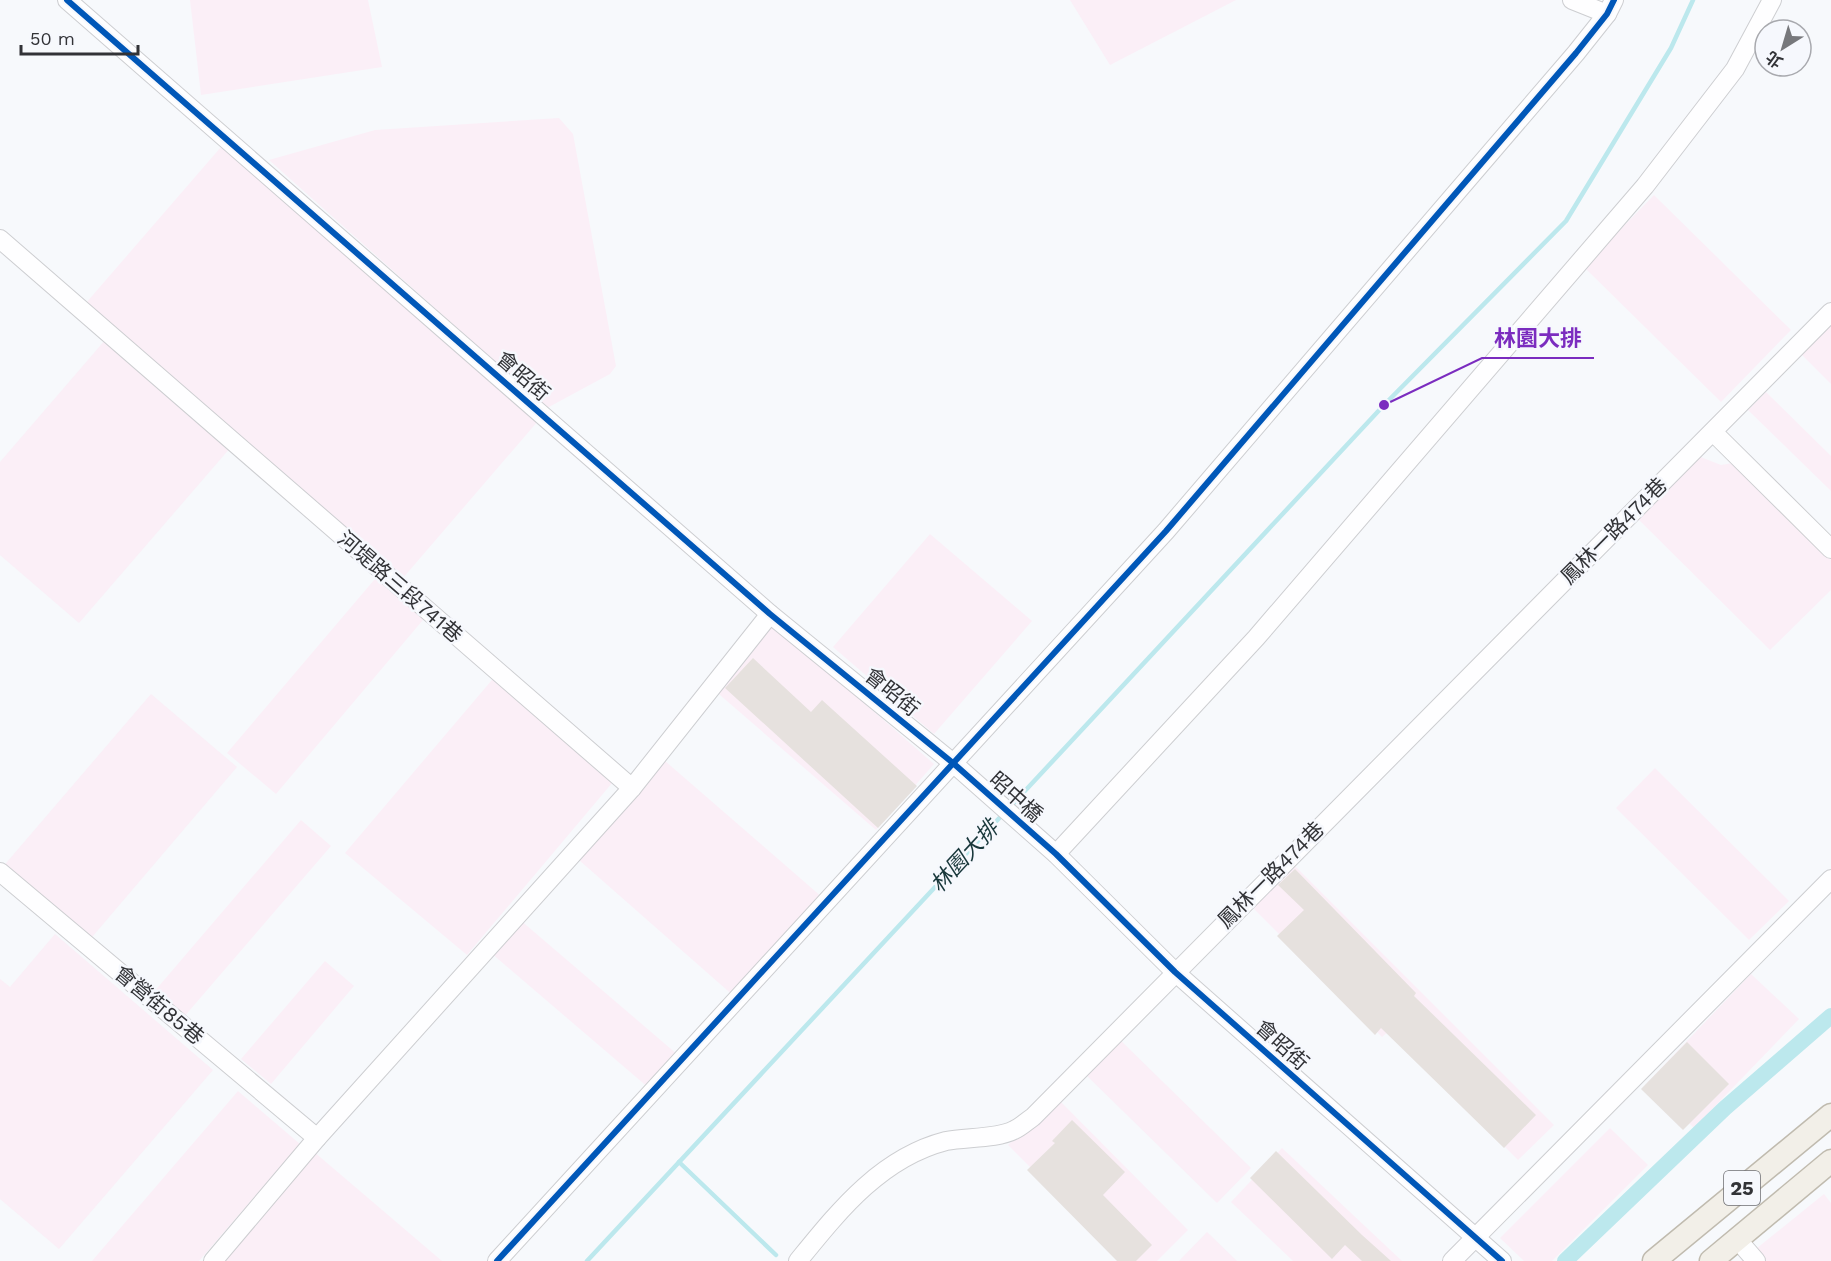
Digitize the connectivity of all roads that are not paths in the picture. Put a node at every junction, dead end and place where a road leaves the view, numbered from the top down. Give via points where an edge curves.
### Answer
1 (67, 0) edge
2 (1572, 0) edge
3 (1772, 0) edge
4 (1611, 7) edge
5 (0, 239) edge
6 (1831, 312) edge
7 (1713, 432) junction
8 (1831, 549) edge
9 (770, 614) junction
10 (958, 768) junction
11 (632, 788) junction
12 (1052, 850) junction
13 (0, 872) edge
14 (1831, 879) edge
15 (1174, 972) junction
16 (1831, 1115) edge
17 (317, 1138) junction
18 (1831, 1161) edge
19 (1474, 1239) junction
20 (1737, 1239) junction
21 (213, 1261) edge
22 (497, 1261) edge
23 (798, 1261) edge
24 (1452, 1261) edge
25 (1502, 1261) edge
26 (1654, 1261) edge
27 (1711, 1261) edge
28 (1756, 1261) edge

1 - 9 street, 會昭街
2 - 4 street
3 - 12 street via 1736,69 1652,178 1256,638
4 - 10 street via 1166,531
5 - 11 street, 河堤路三段741巷
6 - 7 street, 鳳林一路474巷
7 - 8 street
7 - 15 street, 鳳林一路474巷
9 - 10 street, 會昭街
9 - 11 street
10 - 12 street, 昭中橋
10 - 22 street
11 - 17 street
12 - 15 street, 會昭街
13 - 17 street, 會營街85巷
14 - 19 street
15 - 19 street, 會昭街
15 - 23 street, 鳳林一路474巷 via 1033,1117 1013,1131 945,1142 914,1154 865,1183
16 - 26 main road, 25
17 - 21 street
18 - 20 main road, 25
19 - 24 street
19 - 25 street, 會昭街
20 - 27 main road, 25
20 - 28 street

